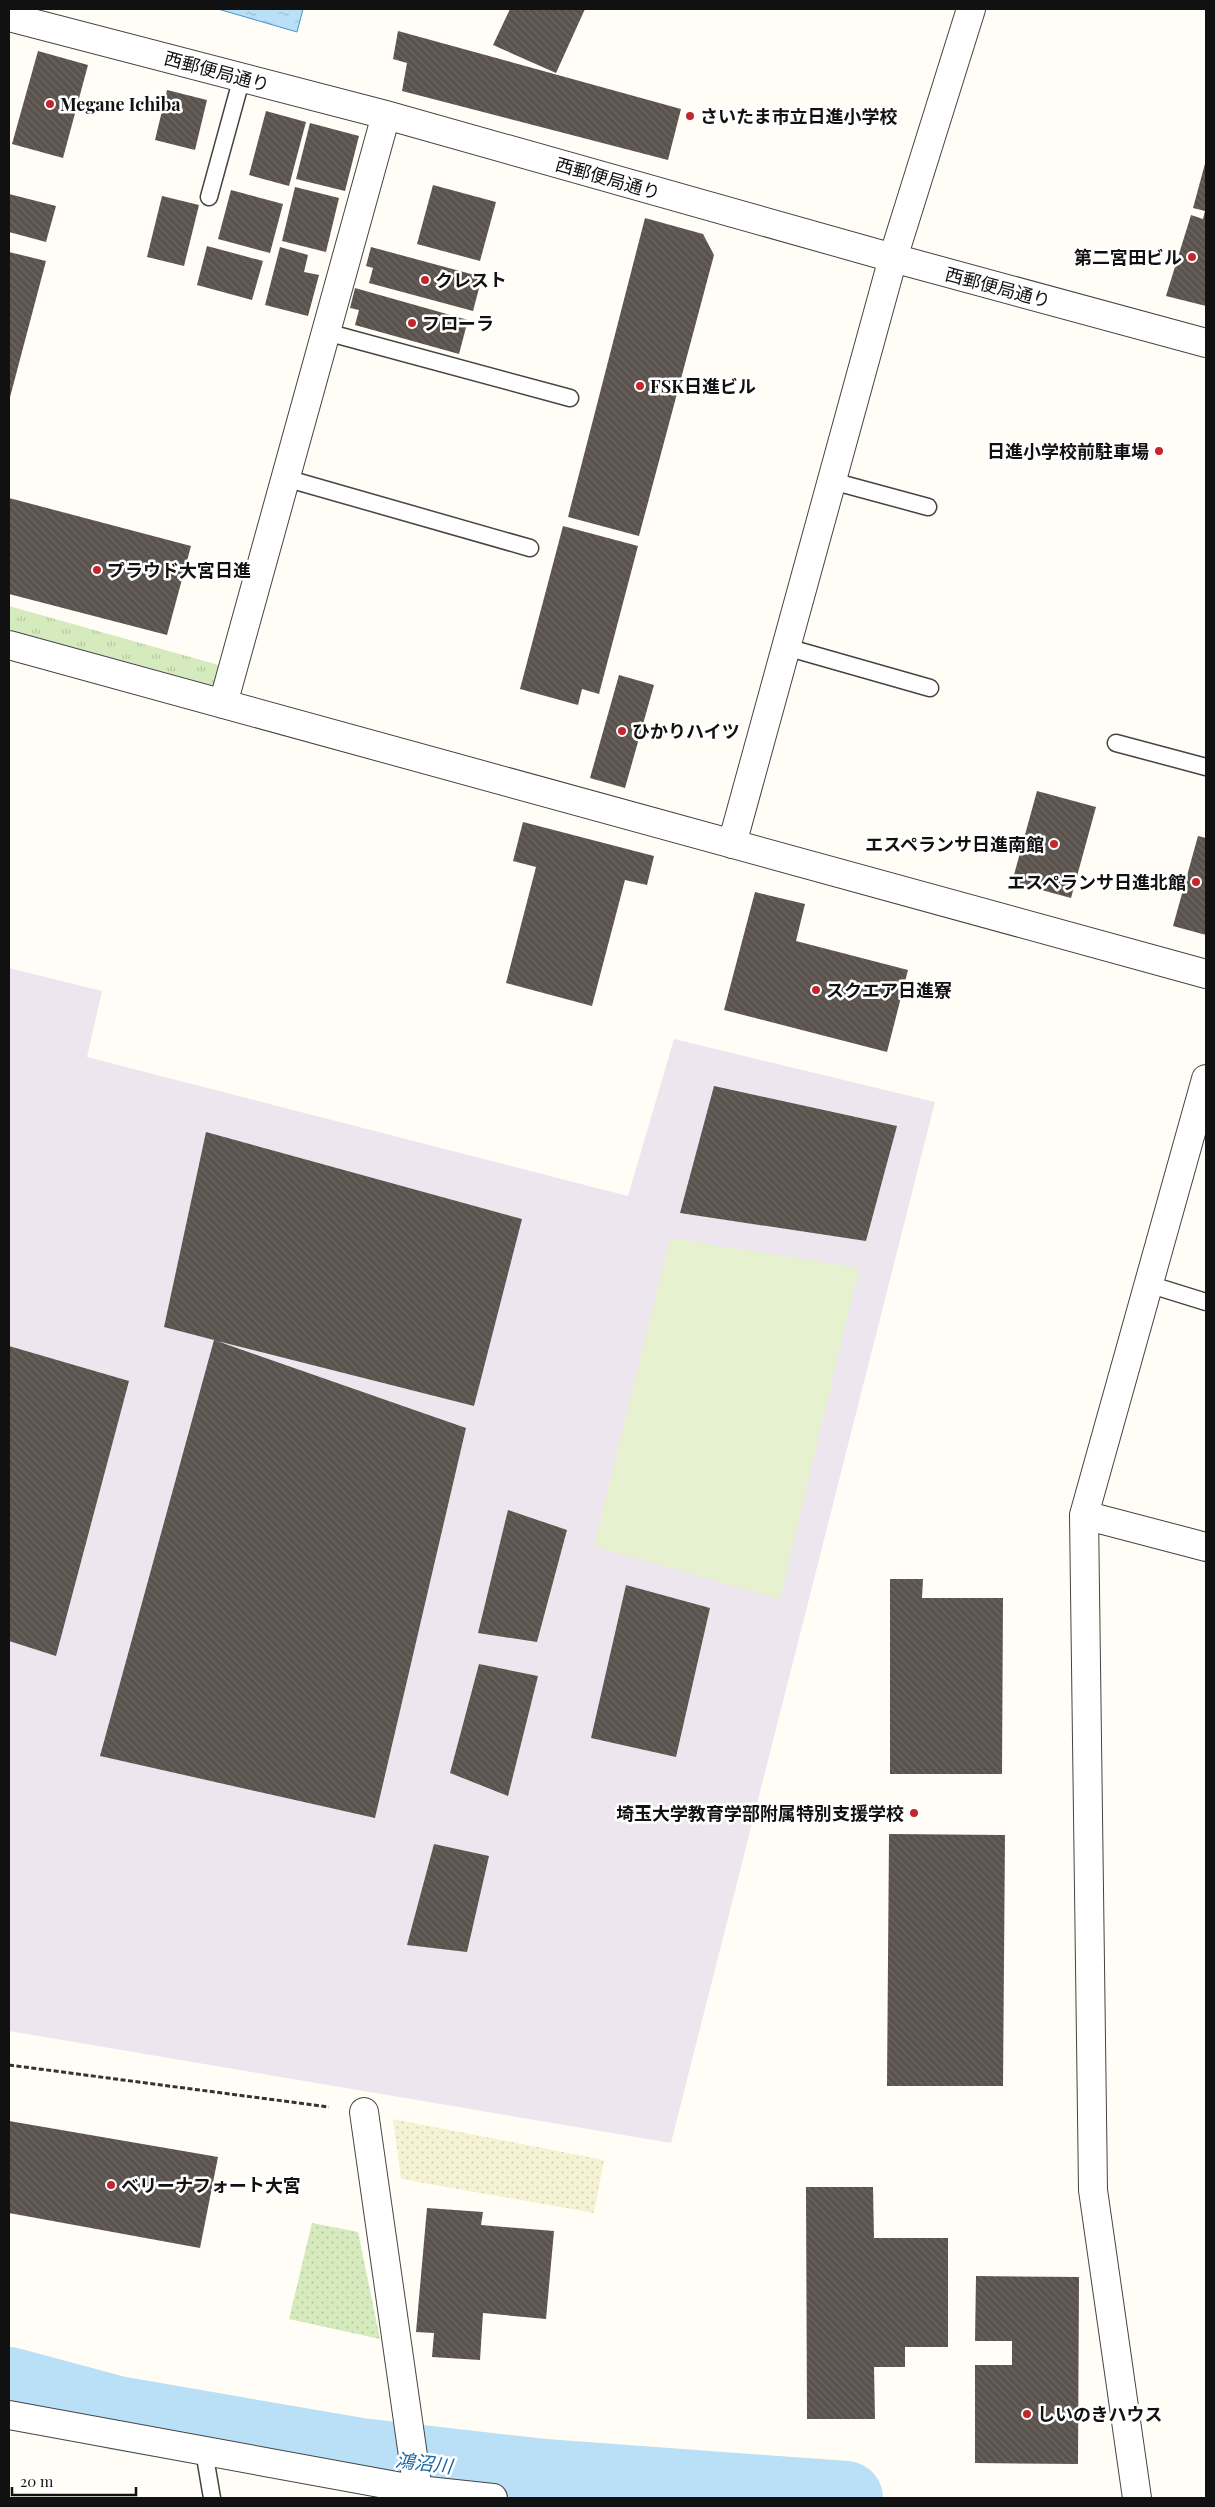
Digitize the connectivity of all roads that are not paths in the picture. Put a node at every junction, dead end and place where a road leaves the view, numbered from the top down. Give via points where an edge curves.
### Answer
1 (971, 9) edge
2 (9, 17) edge
3 (242, 77) junction
4 (386, 115) junction
5 (209, 197) dead end
6 (893, 258) junction
7 (326, 332) junction
8 (1206, 343) edge
9 (570, 398) dead end
10 (286, 478) junction
11 (832, 481) junction
12 (928, 507) dead end
13 (530, 548) dead end
14 (9, 645) edge
15 (786, 647) junction
16 (930, 688) dead end
17 (223, 704) junction
18 (1116, 743) dead end
19 (1206, 767) edge
20 (732, 844) junction
21 (1206, 974) edge
22 (1206, 1079) edge
23 (1148, 1284) junction
24 (1206, 1302) edge
25 (1084, 1515) junction
26 (1206, 1547) edge
27 (364, 2112) road end
28 (9, 2415) edge
29 (204, 2451) junction
30 (418, 2490) edge
31 (212, 2498) edge
32 (493, 2498) edge
33 (1137, 2498) edge

1 - 6 street
2 - 3 street, 西郵便局通り
3 - 4 street, 西郵便局通り
3 - 5 lane
4 - 6 street, 西郵便局通り
4 - 7 street
6 - 8 street, 西郵便局通り
6 - 11 street
7 - 9 lane
7 - 10 street
10 - 13 lane
10 - 17 street
11 - 12 lane
11 - 15 street
14 - 17 street
15 - 16 lane
15 - 20 street
17 - 20 street
18 - 19 lane
20 - 21 street
22 - 23 street
23 - 24 lane
23 - 25 street
25 - 26 street
25 - 33 street via 1093,2190
27 - 30 street
28 - 29 street
29 - 30 street
29 - 31 lane
30 - 32 street

